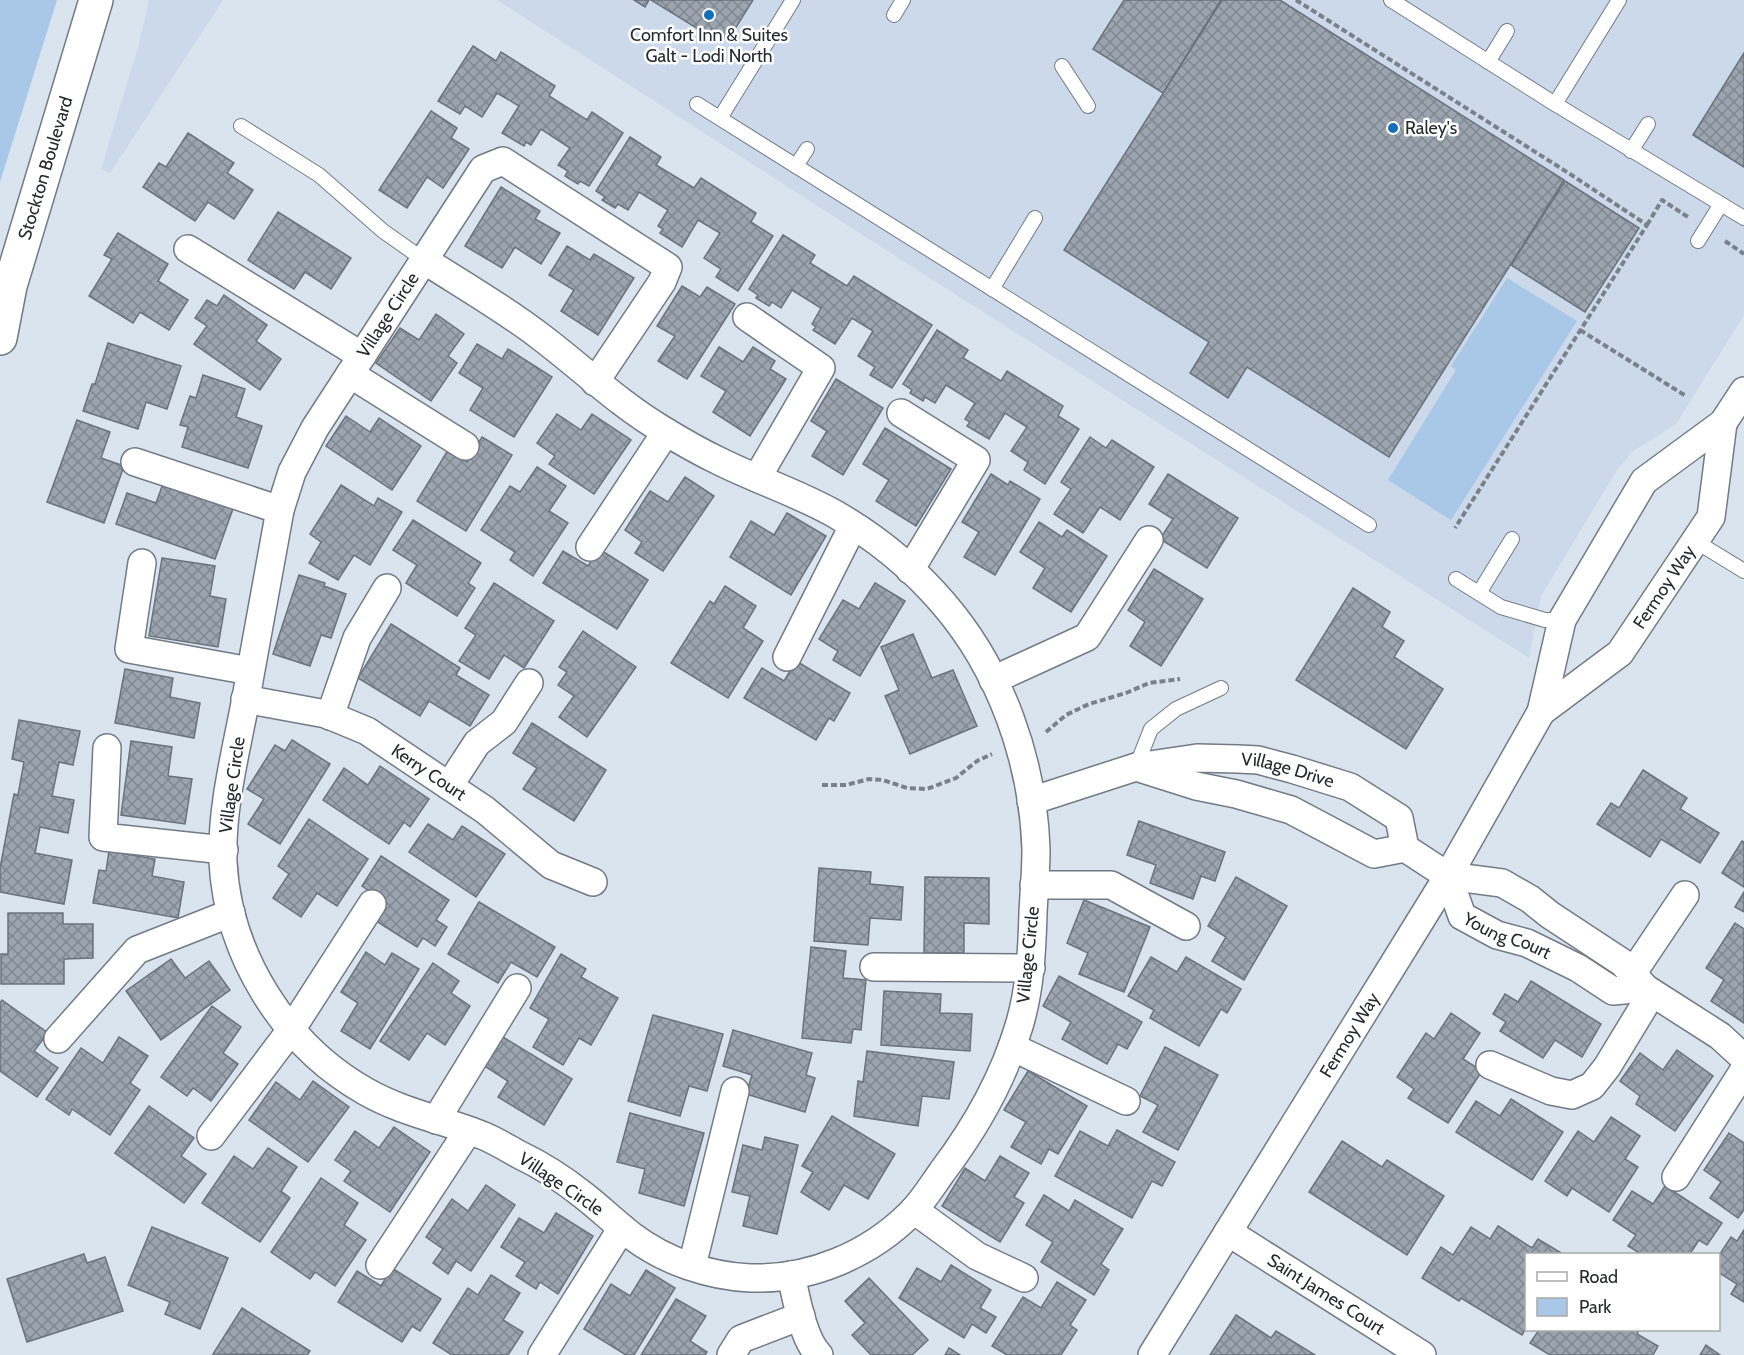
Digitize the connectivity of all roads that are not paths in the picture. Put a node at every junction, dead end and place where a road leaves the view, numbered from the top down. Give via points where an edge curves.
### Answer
1 (96, 0) edge
2 (793, 0) edge
3 (903, 0) edge
4 (1390, 0) edge
5 (1619, 0) edge
6 (894, 15) dead end
7 (1507, 31) dead end
8 (1488, 62) junction
9 (1062, 66) dead end
10 (697, 104) dead end
11 (1555, 104) junction
12 (1088, 106) dead end
13 (720, 118) junction
14 (1648, 124) dead end
15 (241, 126) dead end
16 (807, 149) dead end
17 (1631, 151) junction
18 (796, 166) junction
19 (1721, 204) junction
20 (1035, 218) dead end
21 (1744, 218) edge
22 (1698, 241) dead end
23 (188, 249) dead end
24 (424, 260) junction
25 (992, 289) junction
26 (747, 317) dead end
27 (0, 338) edge
28 (356, 365) junction
29 (595, 382) junction
30 (1744, 391) edge
31 (901, 413) dead end
32 (1723, 423) junction
33 (666, 432) junction
34 (465, 446) dead end
35 (135, 462) dead end
36 (757, 478) junction
37 (280, 510) junction
38 (1369, 525) dead end
39 (853, 526) junction
40 (1512, 539) dead end
41 (1149, 540) dead end
42 (1695, 541) junction
43 (590, 547) dead end
44 (142, 563) dead end
45 (910, 570) junction
46 (1744, 571) edge
47 (1456, 579) dead end
48 (387, 588) dead end
49 (1479, 593) junction
50 (1562, 620) junction
51 (787, 657) dead end
52 (250, 671) junction
53 (993, 680) junction
54 (529, 683) dead end
55 (1221, 688) dead end
56 (245, 699) junction
57 (1541, 712) junction
58 (330, 716) junction
59 (107, 748) dead end
60 (1238, 759) junction
61 (1136, 767) junction
62 (449, 786) junction
63 (1236, 794) junction
64 (1031, 801) junction
65 (1405, 848) junction
66 (224, 850) junction
67 (1448, 876) junction
68 (593, 882) dead end
69 (1034, 885) junction
70 (1685, 895) dead end
71 (372, 904) dead end
72 (231, 913) junction
73 (1186, 926) dead end
74 (1584, 938) junction
75 (1566, 963) junction
76 (874, 967) dead end
77 (1031, 968) junction
78 (1643, 985) junction
79 (517, 988) dead end
80 (291, 1030) junction
81 (58, 1039) dead end
82 (1012, 1047) junction
83 (1744, 1058) edge
84 (1490, 1065) dead end
85 (1744, 1070) edge
86 (735, 1091) dead end
87 (1126, 1101) dead end
88 (436, 1120) junction
89 (468, 1131) junction
90 (211, 1136) dead end
91 (1676, 1177) dead end
92 (914, 1210) junction
93 (622, 1228) junction
94 (1228, 1232) junction
95 (380, 1265) dead end
96 (692, 1266) junction
97 (791, 1275) junction
98 (1024, 1278) dead end
99 (801, 1316) junction
100 (542, 1355) edge
101 (731, 1355) edge
102 (819, 1355) edge
103 (1152, 1355) edge
104 (1422, 1355) edge

1 - 27 street, Stockton Boulevard via 10,286
2 - 13 lane
3 - 6 lane
4 - 8 lane
5 - 11 lane
7 - 8 lane
8 - 11 lane
9 - 12 lane
10 - 13 lane
11 - 17 lane
13 - 18 lane
14 - 17 lane
15 - 24 lane via 319,175 383,231
16 - 18 lane
17 - 19 lane
18 - 25 lane
19 - 21 lane
19 - 22 lane
20 - 25 lane
23 - 28 street
24 - 28 street, Village Circle
24 - 29 street, Village Circle via 539,335
24 - 29 street via 483,169 503,161 668,267
25 - 38 lane
26 - 36 street via 821,368
28 - 34 street
28 - 37 street, Village Circle via 315,428 292,472
29 - 33 street, Village Circle
30 - 32 street, Fermoy Way
31 - 45 street via 976,460
32 - 42 street, Fermoy Way via 1711,517
32 - 50 street, Fermoy Way via 1644,481
33 - 36 street, Village Circle
33 - 43 street
35 - 37 street
36 - 39 street, Village Circle
37 - 52 street, Village Circle
39 - 45 street, Village Circle
39 - 51 street
40 - 49 lane
41 - 53 street via 1087,637
42 - 46 lane
42 - 57 street, Fermoy Way via 1620,653
44 - 52 street via 129,649
45 - 53 street, Village Circle via 943,603
47 - 49 lane
48 - 58 street via 357,638
49 - 50 lane via 1501,607 1545,620
50 - 57 street, Fermoy Way
52 - 56 street, Village Circle
53 - 64 street, Village Circle via 1012,721
54 - 62 street via 504,722 477,743
55 - 61 lane via 1176,709 1152,729
56 - 58 street, Kerry Court
56 - 66 street, Village Circle via 225,811
57 - 67 street, Fermoy Way
58 - 62 street, Kerry Court via 367,731
59 - 66 street via 103,837
60 - 61 street, Village Drive via 1197,758
60 - 63 street
60 - 65 street, Village Drive via 1258,760 1350,788 1399,818
61 - 63 street, Village Drive
61 - 64 street, Village Drive
62 - 68 street, Kerry Court via 485,810 551,865
63 - 65 street, Village Drive via 1291,810 1374,854
64 - 69 street, Village Circle via 1036,849
65 - 67 street
66 - 72 street, Village Circle
67 - 74 street, Young Court via 1502,883 1530,898
67 - 75 street, Young Court via 1462,916
67 - 94 street, Fermoy Way
69 - 73 street via 1111,885
69 - 77 street, Village Circle
70 - 78 street
71 - 80 street
72 - 80 street, Village Circle via 243,951 263,991
72 - 81 street via 137,950
74 - 75 street, Young Court
74 - 78 street, Young Court via 1623,963
75 - 78 street, Young Court via 1612,991
76 - 77 street
77 - 82 street, Village Circle
78 - 83 street, Young Court via 1720,1036
78 - 84 street via 1607,1068 1592,1086 1572,1095 1551,1091
79 - 88 street
80 - 88 street, Village Circle via 323,1062 363,1090 398,1108
80 - 90 street
82 - 87 street
82 - 92 street, Village Circle via 977,1123
85 - 91 street
86 - 96 street
88 - 89 street, Village Circle
89 - 93 street, Village Circle via 537,1163
89 - 95 street
92 - 97 street, Village Circle via 856,1254
92 - 98 street via 977,1256
93 - 96 street, Village Circle via 667,1258
93 - 100 street
94 - 103 street, Fermoy Way
94 - 104 street, Saint James Court
96 - 97 street, Village Circle via 753,1278
97 - 99 street
99 - 101 street via 741,1339
99 - 102 street

